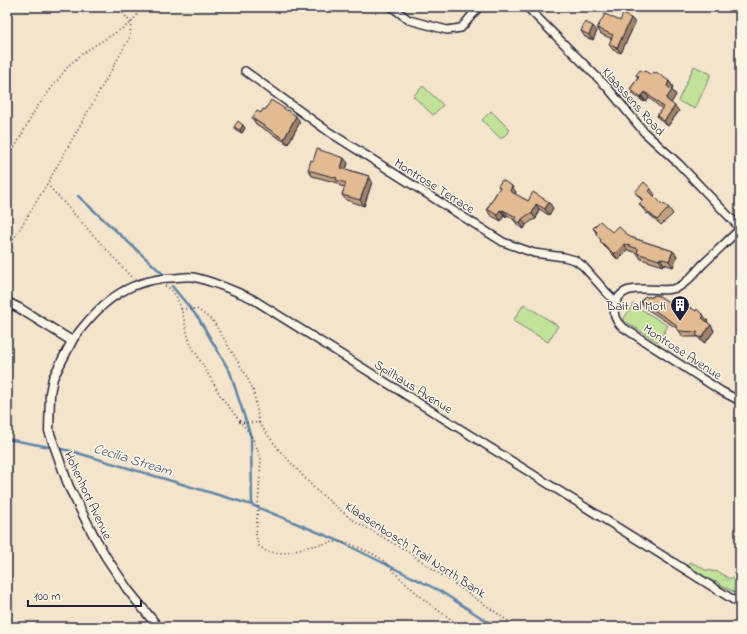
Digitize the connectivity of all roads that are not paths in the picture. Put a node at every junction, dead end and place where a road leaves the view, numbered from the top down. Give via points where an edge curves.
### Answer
1 (392, 7) edge
2 (480, 7) edge
3 (527, 7) edge
4 (245, 70) dead end
5 (740, 229) edge
6 (7, 302) edge
7 (616, 302) junction
8 (72, 341) junction
9 (740, 401) edge
10 (740, 604) edge
11 (158, 627) edge

1 - 2 street via 409,20 447,30 461,28
3 - 5 street, Klaassens Road via 607,87 644,132 679,164
4 - 7 street, Montrose Terrace via 329,132 503,242 534,253 564,257 579,263
5 - 7 street via 683,284 669,289 631,289 621,294
6 - 8 street
7 - 9 street, Montrose Avenue via 615,314 619,324
8 - 10 street, Spilhaus Avenue via 86,321 104,303 131,286 161,278 192,277 229,289 251,298
8 - 11 street, Hohenhort Avenue via 53,378 48,431 70,487 106,557 128,590

